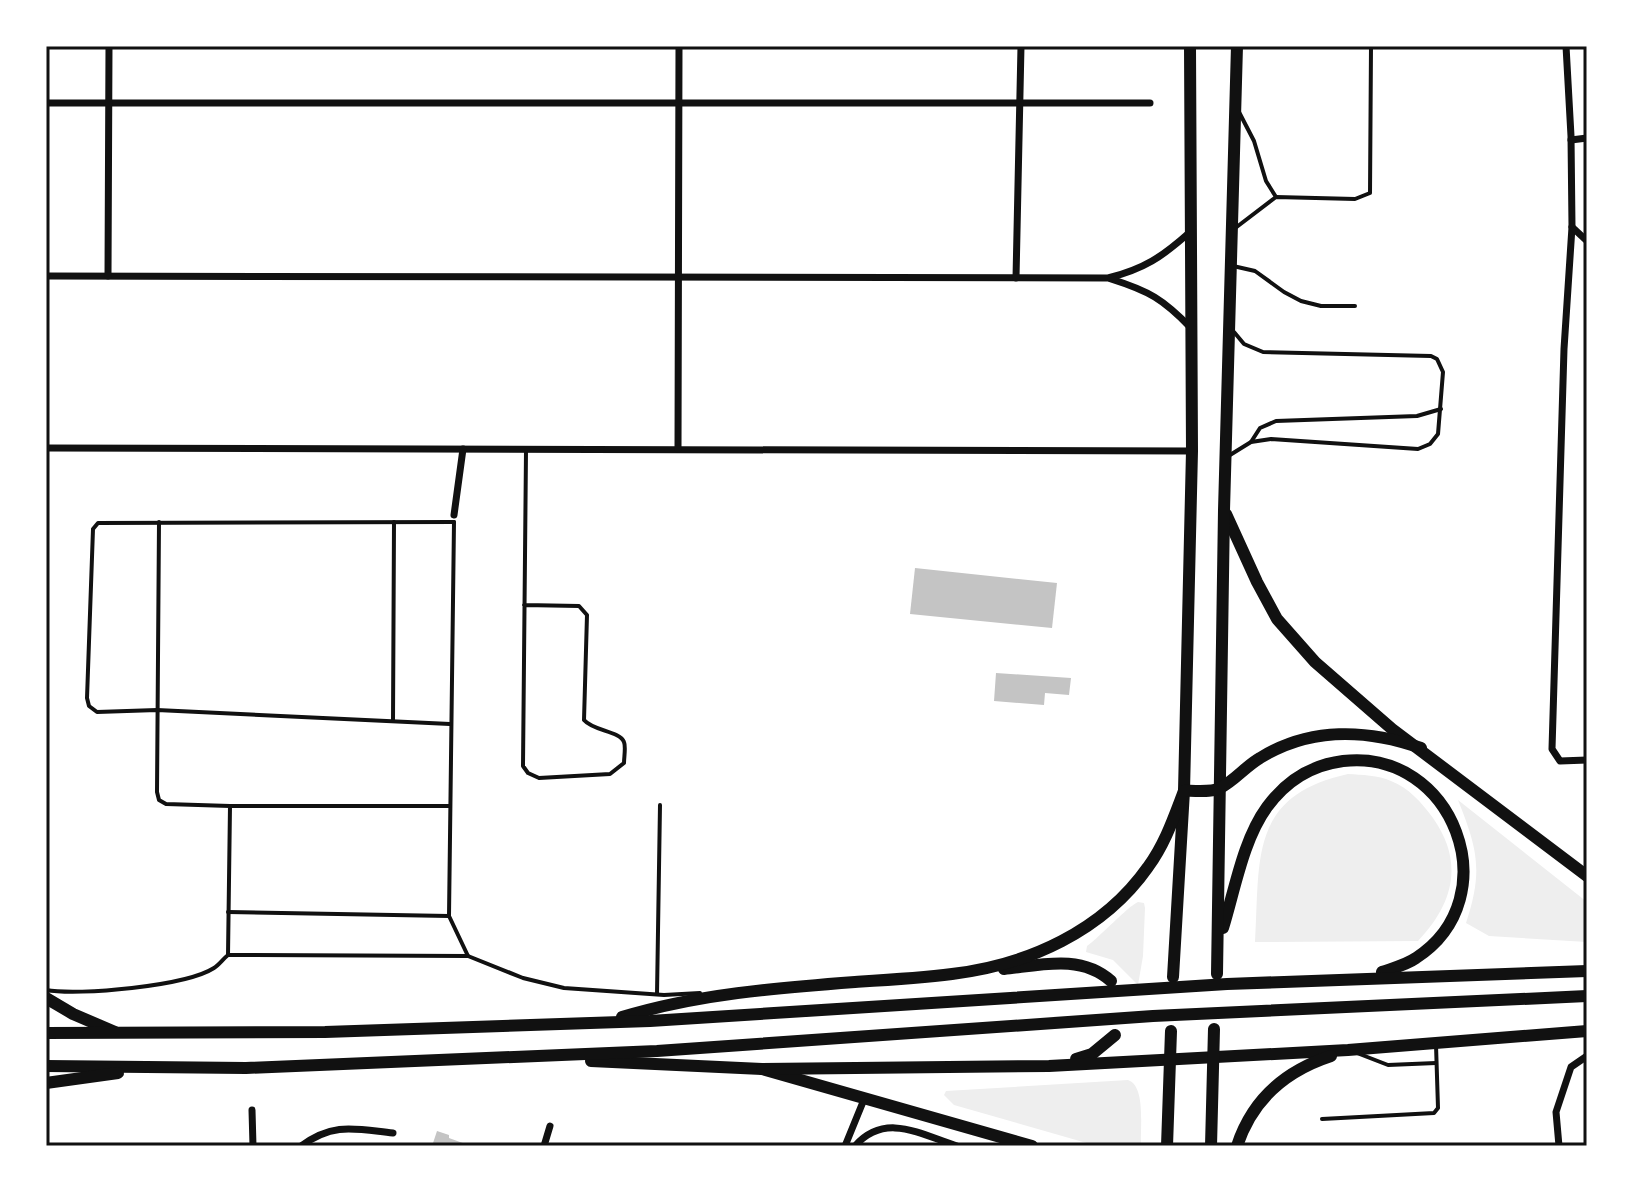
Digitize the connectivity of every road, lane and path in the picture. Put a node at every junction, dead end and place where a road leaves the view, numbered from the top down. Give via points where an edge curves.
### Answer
1 (109, 46) edge
2 (679, 46) edge
3 (1021, 46) edge
4 (1190, 46) edge
5 (1237, 46) edge
6 (1371, 46) edge
7 (1566, 46) edge
8 (46, 103) edge
9 (109, 103) junction
10 (681, 103) junction
11 (1020, 103) junction
12 (1150, 103) dead end
13 (1236, 108) junction
14 (1587, 138) edge
15 (1571, 140) junction
16 (1276, 197) junction
17 (1572, 227) junction
18 (1191, 231) junction
19 (1232, 231) junction
20 (1587, 241) edge
21 (1231, 265) junction
22 (46, 276) edge
23 (108, 276) junction
24 (679, 278) junction
25 (1016, 278) junction
26 (1108, 278) junction
27 (1355, 306) dead end
28 (1230, 326) junction
29 (1191, 328) junction
30 (1441, 409) junction
31 (1251, 442) junction
32 (46, 448) edge
33 (463, 449) junction
34 (526, 449) junction
35 (678, 449) junction
36 (1192, 451) junction
37 (1225, 460) junction
38 (1224, 510) junction
39 (454, 518) junction
40 (159, 522) junction
41 (394, 522) junction
42 (524, 605) junction
43 (157, 710) junction
44 (393, 721) junction
45 (450, 724) junction
46 (1421, 748) junction
47 (1587, 760) edge
48 (1219, 789) junction
49 (1184, 791) junction
50 (660, 805) dead end
51 (230, 806) junction
52 (450, 806) junction
53 (1587, 876) edge
54 (228, 912) junction
55 (449, 916) junction
56 (1219, 942) junction
57 (228, 955) junction
58 (468, 956) junction
59 (1587, 971) edge
60 (954, 974) junction
61 (1217, 974) dead end
62 (1173, 977) dead end
63 (1364, 977) junction
64 (1111, 981) dead end
65 (46, 990) edge
66 (742, 992) junction
67 (657, 994) junction
68 (1587, 996) edge
69 (46, 998) edge
70 (604, 1023) junction
71 (1214, 1029) dead end
72 (1171, 1031) dead end
73 (1587, 1031) edge
74 (46, 1033) edge
75 (122, 1034) junction
76 (1115, 1035) dead end
77 (1436, 1043) junction
78 (1350, 1050) junction
79 (1587, 1056) edge
80 (516, 1057) junction
81 (1213, 1057) junction
82 (1169, 1059) junction
83 (1436, 1063) junction
84 (46, 1066) edge
85 (1049, 1066) junction
86 (161, 1067) junction
87 (762, 1069) junction
88 (46, 1083) edge
89 (865, 1097) junction
90 (252, 1110) dead end
91 (1322, 1119) dead end
92 (550, 1126) dead end
93 (393, 1133) dead end
94 (253, 1146) edge
95 (301, 1146) edge
96 (544, 1146) edge
97 (845, 1146) edge
98 (855, 1146) edge
99 (957, 1146) edge
100 (1032, 1146) edge
101 (1167, 1146) edge
102 (1211, 1146) edge
103 (1237, 1146) edge
104 (1559, 1146) edge

1 - 9 street
2 - 10 street
3 - 11 street
4 - 18 main road
5 - 13 main road
6 - 16 lane via 1370,193 1355,199
7 - 15 street
8 - 9 street
9 - 10 street
9 - 23 street
10 - 11 street
10 - 24 street
11 - 12 street
11 - 25 street
13 - 16 lane
13 - 19 main road
14 - 15 street
15 - 17 street
16 - 19 lane
17 - 20 street
17 - 47 street via 1552,749 1560,761
18 - 26 street via 1162,257
18 - 29 main road
19 - 21 main road
21 - 27 lane via 1255,271 1301,301
21 - 28 main road
22 - 23 street
23 - 24 street
24 - 25 street
24 - 35 street
25 - 26 street
26 - 29 street via 1167,303
28 - 30 lane via 1244,344 1263,352 1431,356 1443,372
28 - 37 main road
29 - 36 main road
30 - 31 lane via 1417,416 1276,421 1260,428
30 - 31 lane via 1438,434 1418,449
31 - 37 lane
32 - 33 street
33 - 34 street
33 - 39 street
34 - 35 street
34 - 42 lane
35 - 36 street
36 - 49 main road
37 - 38 main road
38 - 46 main road via 1277,619 1315,662
38 - 48 main road
39 - 41 lane
39 - 45 lane
40 - 41 lane
40 - 43 lane
40 - 43 lane via 107,522 93,529 87,698 97,712
41 - 44 lane
42 - 42 lane via 523,766 539,778 610,774 624,763 624,742 584,720 584,609
43 - 44 lane
43 - 51 lane via 159,800
44 - 45 lane
45 - 52 lane
46 - 48 main road via 1368,734 1313,737 1261,757
46 - 53 main road
48 - 49 main road
48 - 56 main road
49 - 60 main road via 1149,867 1090,926 1014,961
49 - 62 main road
50 - 67 lane
51 - 52 lane
51 - 54 lane
52 - 55 lane
54 - 55 lane
54 - 57 lane
55 - 58 lane
56 - 61 main road
56 - 63 main road via 1247,852 1265,809 1281,790 1330,763 1382,763 1413,776 1433,793 1459,835 1464,863 1455,911 1431,946 1403,965
57 - 58 lane
57 - 65 lane via 214,968 168,982 75,993
58 - 67 lane via 564,988
59 - 63 main road
60 - 64 main road via 1066,962 1098,970
60 - 66 main road
63 - 70 main road
66 - 67 lane
66 - 70 main road
68 - 80 main road via 1153,1016
69 - 75 main road
70 - 75 main road
71 - 81 main road
72 - 82 main road
73 - 77 main road
74 - 75 main road
76 - 85 main road via 1092,1054
77 - 78 main road
77 - 83 lane
78 - 81 main road
78 - 83 lane via 1388,1065
78 - 103 main road via 1309,1063 1284,1078 1261,1099
79 - 104 street via 1571,1067 1556,1112
80 - 86 main road
80 - 87 main road
81 - 82 main road
81 - 102 main road
82 - 85 main road
82 - 101 main road
83 - 91 lane via 1434,1113
84 - 86 main road
85 - 87 main road
86 - 88 main road
87 - 89 main road
89 - 97 street
89 - 100 main road
90 - 94 street
92 - 96 street
93 - 95 street via 341,1127
98 - 99 street via 863,1136 892,1125

